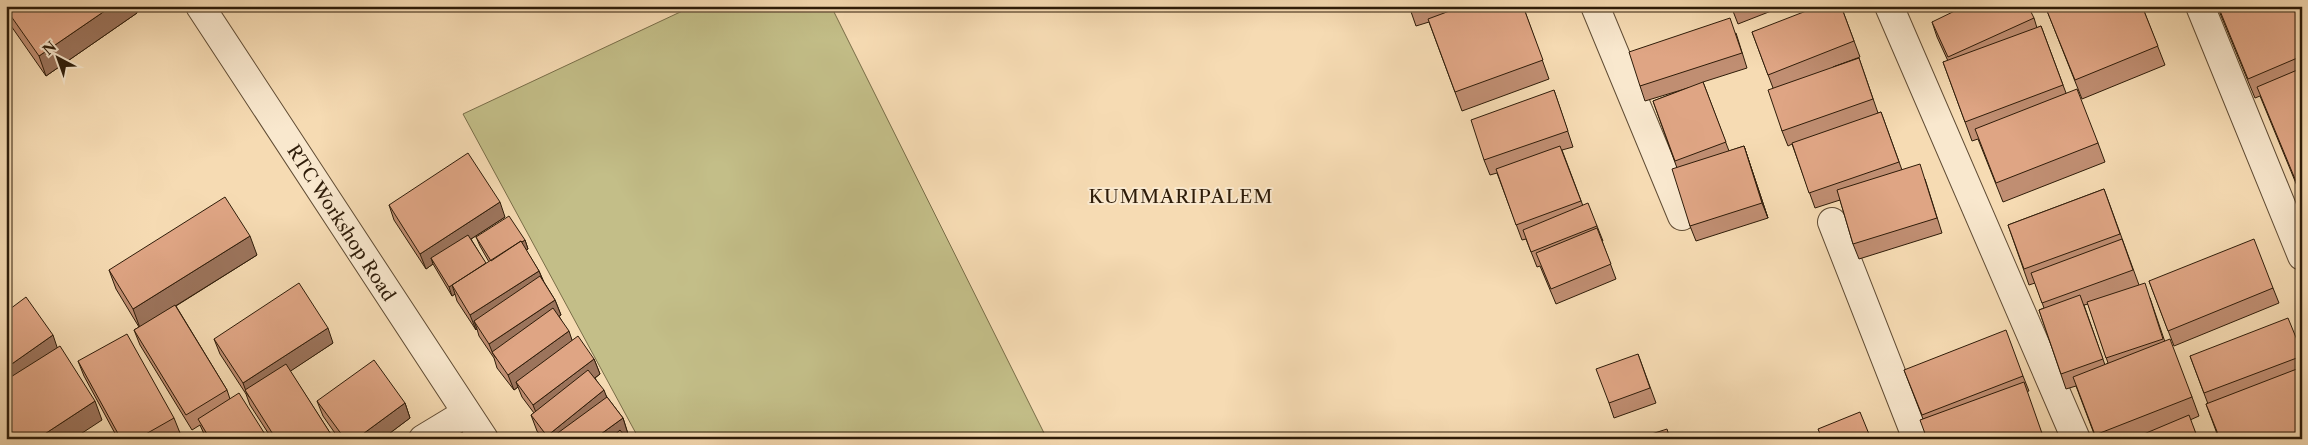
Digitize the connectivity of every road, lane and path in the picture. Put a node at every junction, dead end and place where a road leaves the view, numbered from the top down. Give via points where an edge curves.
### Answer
1 (200, 6) edge
2 (1595, 6) edge
3 (1889, 6) edge
4 (2200, 6) edge
5 (1682, 216) edge
6 (1832, 222) dead end
7 (2302, 256) edge
8 (466, 413) junction
9 (423, 439) edge
10 (484, 439) edge
11 (1917, 439) edge
12 (2076, 439) edge

1 - 8 street, RTC Workshop Road
2 - 5 street
3 - 12 street
4 - 7 street
6 - 11 street
8 - 9 street
8 - 10 street, RTC Workshop Road

